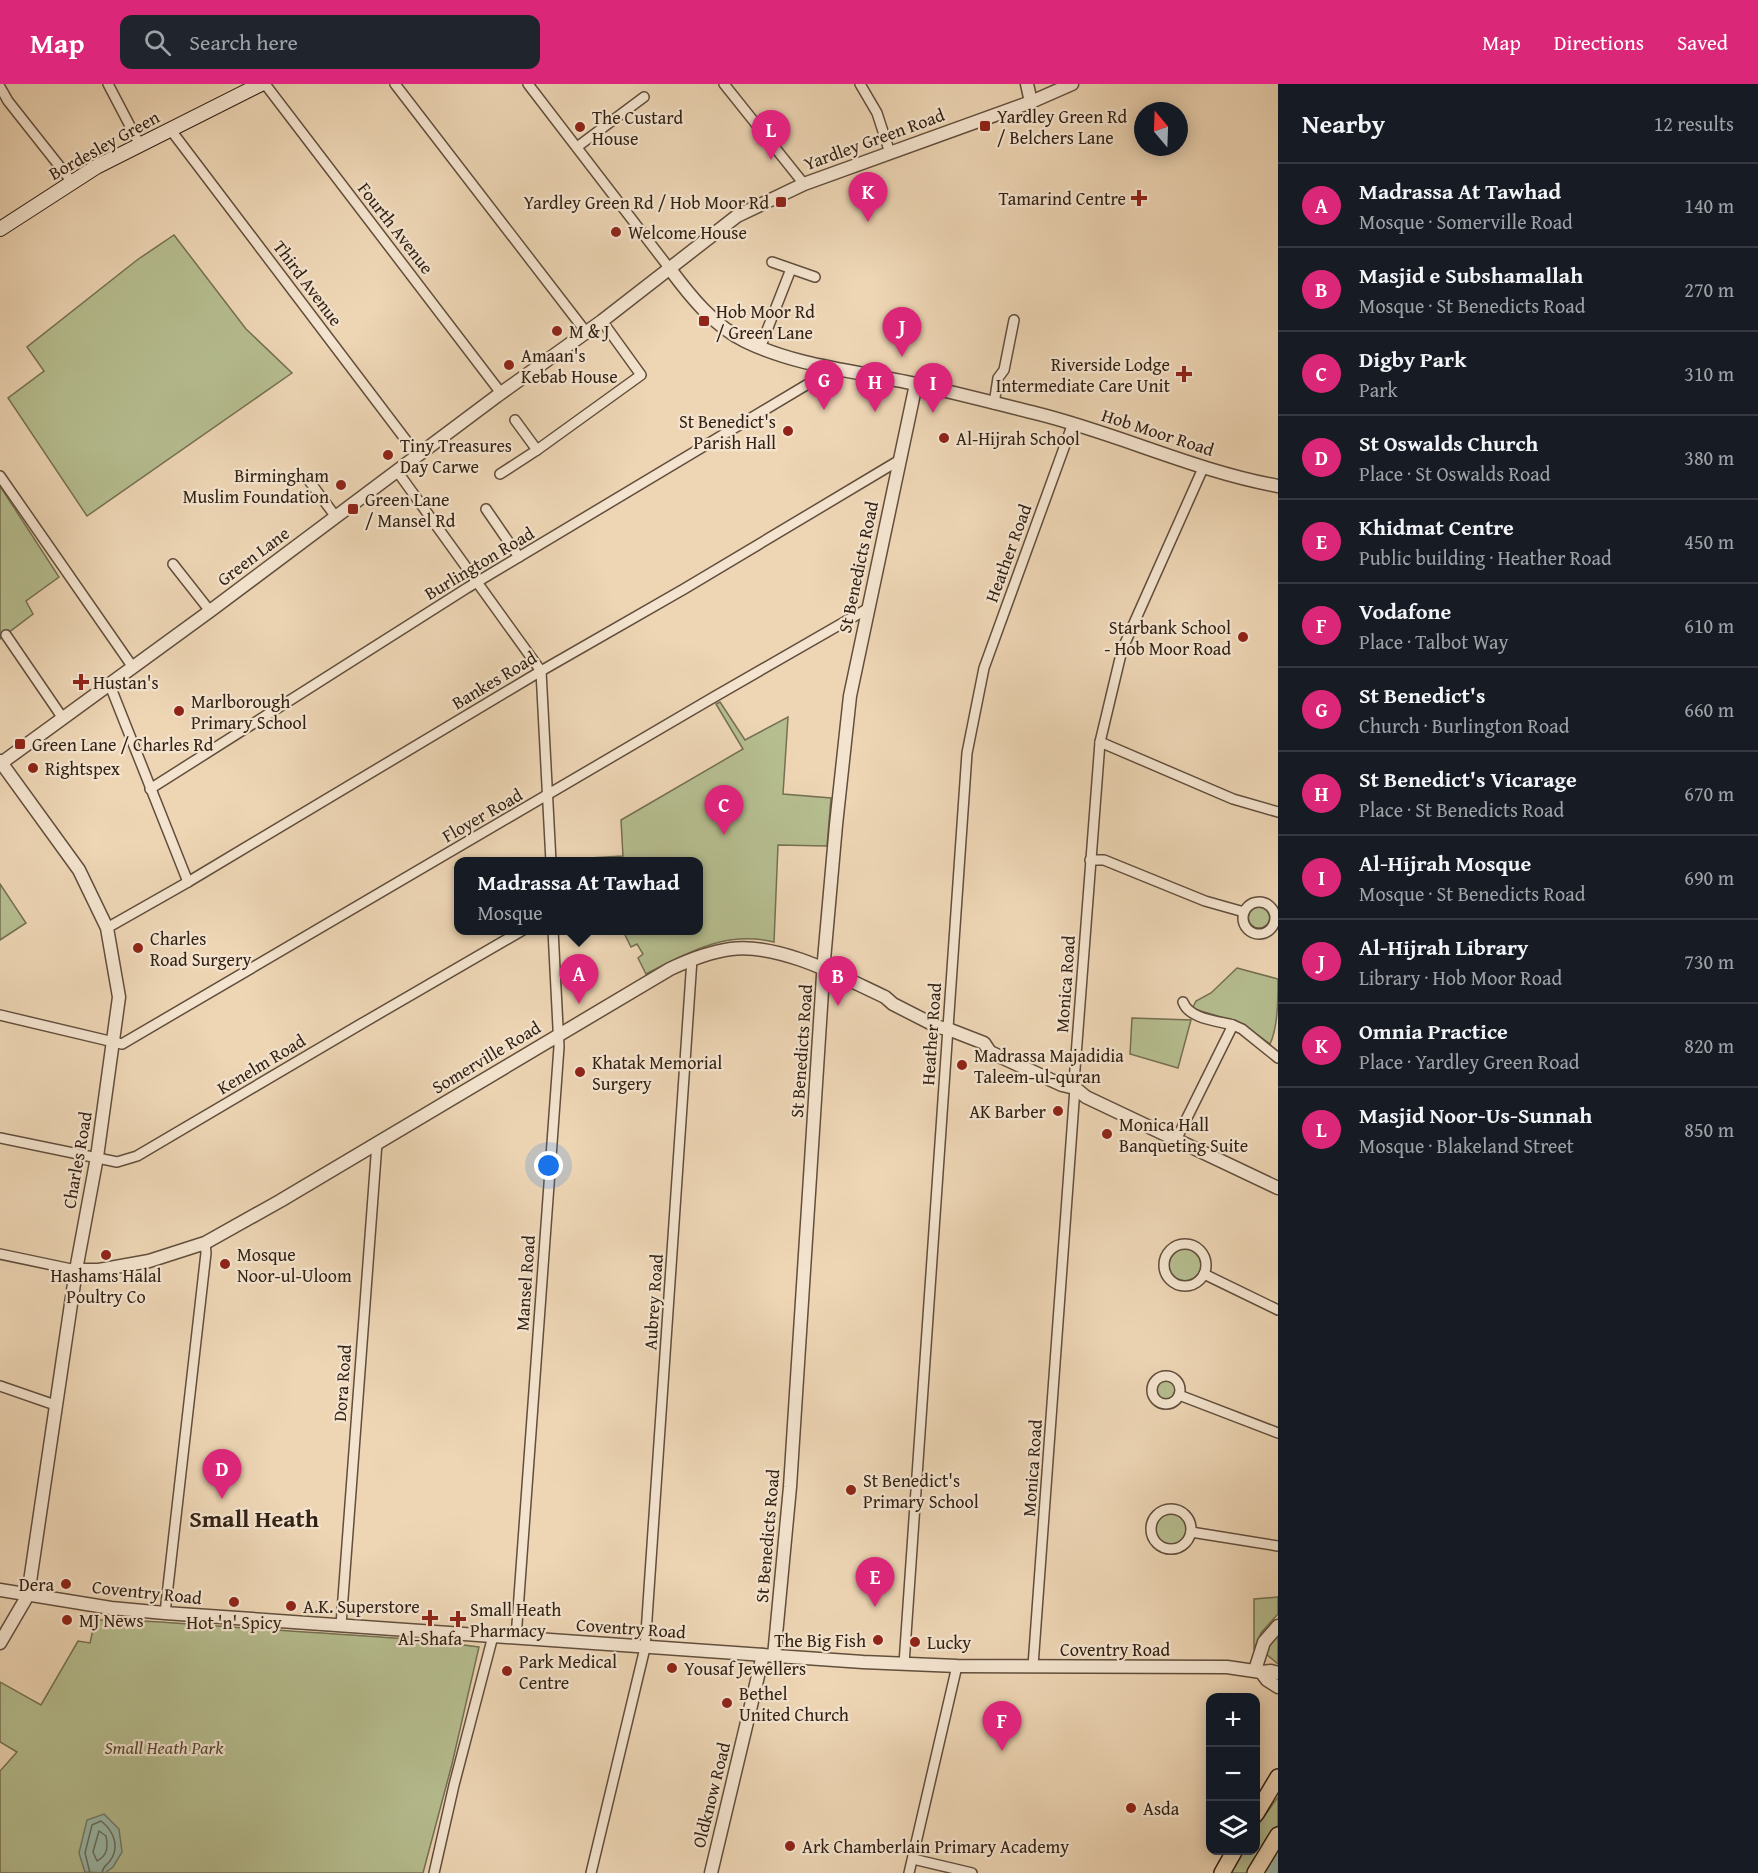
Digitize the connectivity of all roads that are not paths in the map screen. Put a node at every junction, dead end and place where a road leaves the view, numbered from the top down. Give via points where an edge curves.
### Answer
1 (108, 84) edge
2 (263, 84) edge
3 (394, 84) edge
4 (528, 84) edge
5 (724, 84) edge
6 (860, 84) edge
7 (1027, 84) edge
8 (1072, 84) edge
9 (0, 87) edge
10 (239, 88) edge
11 (644, 97) dead end
12 (1031, 102) junction
13 (170, 129) junction
14 (140, 145) junction
15 (577, 147) junction
16 (890, 153) junction
17 (72, 182) junction
18 (804, 184) junction
19 (0, 229) edge
20 (772, 262) dead end
21 (670, 269) junction
22 (791, 269) junction
23 (815, 277) dead end
24 (1014, 320) dead end
25 (602, 321) junction
26 (586, 332) junction
27 (760, 348) junction
28 (823, 366) junction
29 (916, 384) junction
30 (501, 393) junction
31 (994, 404) junction
32 (515, 420) dead end
33 (1073, 423) junction
34 (537, 450) junction
35 (418, 456) junction
36 (898, 461) junction
37 (1204, 466) junction
38 (397, 471) junction
39 (500, 474) dead end
40 (0, 476) edge
41 (307, 478) dead end
42 (1278, 486) edge
43 (486, 509) dead end
44 (336, 517) junction
45 (519, 557) junction
46 (173, 564) dead end
47 (477, 582) junction
48 (867, 609) junction
49 (210, 611) junction
50 (6, 635) dead end
51 (132, 666) junction
52 (541, 671) junction
53 (109, 683) junction
54 (62, 717) junction
55 (1100, 742) junction
56 (0, 763) edge
57 (150, 789) junction
58 (548, 795) junction
59 (1278, 812) edge
60 (551, 857) edge
61 (1090, 860) junction
62 (188, 882) junction
63 (1244, 912) junction
64 (1276, 921) edge
65 (107, 928) junction
66 (514, 935) edge
67 (553, 935) edge
68 (692, 959) junction
69 (824, 969) junction
70 (1183, 1002) dead end
71 (0, 1015) edge
72 (1233, 1025) junction
73 (948, 1029) junction
74 (558, 1035) junction
75 (113, 1043) junction
76 (1278, 1058) edge
77 (1076, 1088) junction
78 (0, 1138) edge
79 (1177, 1138) junction
80 (377, 1143) junction
81 (97, 1156) junction
82 (1278, 1188) edge
83 (205, 1243) junction
84 (0, 1254) edge
85 (76, 1270) junction
86 (1204, 1274) junction
87 (1278, 1310) edge
88 (0, 1386) edge
89 (1179, 1395) dead end
90 (56, 1405) junction
91 (1278, 1433) edge
92 (1191, 1532) junction
93 (1278, 1546) edge
94 (0, 1590) edge
95 (28, 1595) junction
96 (165, 1613) junction
97 (341, 1625) junction
98 (1278, 1626) edge
99 (493, 1636) junction
100 (516, 1638) junction
101 (0, 1643) edge
102 (645, 1648) junction
103 (769, 1655) junction
104 (904, 1664) junction
105 (957, 1666) junction
106 (1033, 1666) junction
107 (1258, 1671) junction
108 (1278, 1673) edge
109 (1278, 1688) edge
110 (1278, 1777) edge
111 (1260, 1807) edge
112 (1278, 1834) edge
113 (1232, 1855) edge
114 (913, 1859) junction
115 (434, 1873) edge
116 (591, 1873) edge
117 (711, 1873) edge
118 (909, 1873) edge
119 (972, 1873) edge
120 (1221, 1873) edge
121 (1255, 1873) edge

1 - 14 street
2 - 10 main road, Bordesley Green
2 - 30 street, Fourth Avenue
3 - 26 street
4 - 15 street
5 - 18 street
6 - 16 street via 877,113
7 - 12 street
8 - 12 street, Yardley Green Road
9 - 17 street
10 - 13 main road, Bordesley Green
11 - 15 street
12 - 16 street, Yardley Green Road
13 - 14 main road, Bordesley Green
13 - 35 street, Third Avenue
14 - 17 main road, Bordesley Green
15 - 21 street
16 - 18 street, Yardley Green Road
17 - 19 main road, Bordesley Green
18 - 21 street, Yardley Green Road via 737,216
20 - 22 street
21 - 25 street, Green Lane
21 - 27 street, Hob Moor Road via 709,315 742,340
22 - 23 street
22 - 27 street
24 - 31 street
25 - 26 street, Green Lane
25 - 34 street via 641,375
26 - 30 street, Green Lane
27 - 28 street, Hob Moor Road
28 - 29 street, Hob Moor Road
28 - 45 street, Burlington Road via 818,378
29 - 31 street, Hob Moor Road
29 - 36 street, St Benedicts Road
30 - 35 street, Green Lane
31 - 33 street, Hob Moor Road
32 - 34 street
33 - 37 street, Hob Moor Road
33 - 73 street, Heather Road via 984,668 977,700 967,753
34 - 39 street
35 - 38 street, Green Lane
36 - 48 street, St Benedicts Road
36 - 52 street, Bankes Road
37 - 42 street, Hob Moor Road
37 - 55 street, Monica Road via 1122,650
38 - 44 street, Green Lane
38 - 47 street
40 - 51 street
41 - 44 street
43 - 45 street
44 - 49 street, Green Lane
45 - 47 street, Burlington Road
46 - 49 street
47 - 52 street
47 - 57 street, Burlington Road
48 - 58 street, Floyer Road
48 - 69 street, St Benedicts Road via 849,696
49 - 51 street, Green Lane
50 - 54 street
51 - 53 street, Green Lane
52 - 58 street
52 - 62 street, Bankes Road
53 - 54 street, Green Lane
53 - 57 street
54 - 56 street, Green Lane
55 - 59 street via 1233,799
55 - 61 street, Monica Road
56 - 65 street, Charles Road via 79,870
57 - 62 street
58 - 60 street
58 - 75 street, Floyer Road via 122,1044
61 - 63 street via 1104,860 1205,901
61 - 77 street, Monica Road
62 - 65 street, Bankes Road
63 - 64 street via 1252,904 1263,903 1272,909
63 - 64 street via 1245,926 1252,932 1266,932
65 - 75 street, Charles Road via 119,997
66 - 81 street, Kenelm Road via 137,1156 117,1162
67 - 74 street, Mansel Road
68 - 69 street, Somerville Road via 733,949 754,950
68 - 74 street, Somerville Road
68 - 102 street, Aubrey Road
69 - 73 street, Somerville Road via 885,997 938,1028
69 - 103 street, St Benedicts Road via 790,1487
70 - 72 street via 1192,1013
71 - 75 street
72 - 76 street
72 - 79 street
73 - 77 street, Somerville Road via 984,1043 990,1052
73 - 104 street, Heather Road
74 - 80 street, Somerville Road
74 - 100 street, Mansel Road
75 - 81 street, Charles Road
77 - 79 street, Somerville Road via 1086,1097
77 - 106 street, Monica Road
78 - 81 street, Kenelm Road
79 - 82 street, Somerville Road
80 - 83 street, Somerville Road
80 - 97 street, Dora Road
81 - 85 street, Charles Road
83 - 85 street, Somerville Road via 149,1261
83 - 96 street
84 - 85 street, Somerville Road
85 - 90 street, Charles Road
86 - 86 street via 1191,1285 1182,1286 1168,1276 1165,1260 1176,1246 1193,1245 1205,1257
86 - 87 street
88 - 90 street
89 - 91 street
90 - 95 street, Charles Road
92 - 92 street via 1180,1547 1170,1549 1156,1543 1151,1524 1161,1511 1174,1509 1185,1515
92 - 93 street
94 - 95 street, Coventry Road
95 - 96 street, Coventry Road
95 - 101 street
96 - 97 street, Coventry Road
97 - 99 street, Coventry Road
98 - 107 street via 1264,1642
99 - 100 street, Coventry Road
99 - 115 street
100 - 102 street, Coventry Road
102 - 103 street, Coventry Road
102 - 116 street, Aubrey Road
103 - 104 street, Coventry Road
103 - 117 street, Oldknow Road
104 - 105 street, Coventry Road
105 - 106 street, Coventry Road
105 - 114 street
106 - 107 street, Coventry Road
107 - 108 street, Coventry Road
107 - 109 street
110 - 111 highway
112 - 121 highway
113 - 120 highway
114 - 118 street
114 - 119 street

